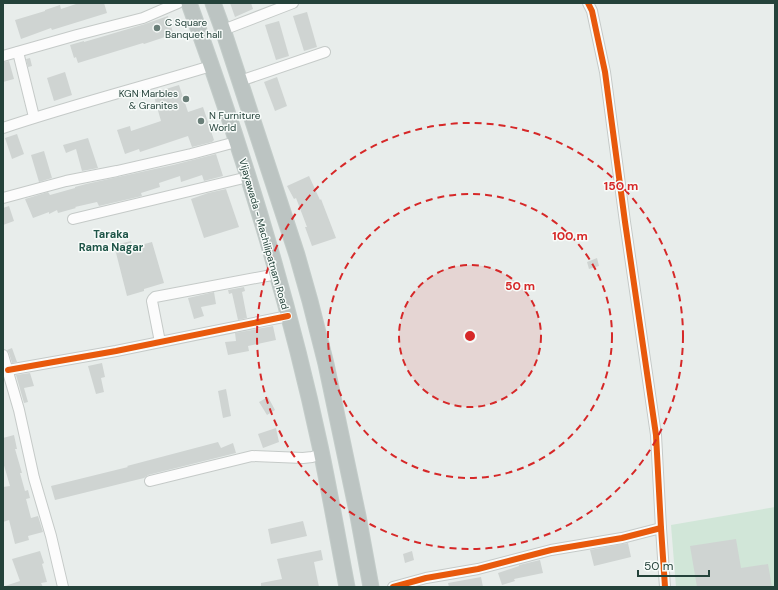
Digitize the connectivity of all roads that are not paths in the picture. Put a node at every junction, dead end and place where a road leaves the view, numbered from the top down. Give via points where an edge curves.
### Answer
1 (178, 3) edge
2 (189, 3) edge
3 (213, 3) edge
4 (293, 3) edge
5 (588, 3) edge
6 (223, 30) junction
7 (18, 52) junction
8 (325, 52) dead end
9 (3, 56) edge
10 (212, 66) junction
11 (240, 81) junction
12 (34, 117) junction
13 (3, 128) edge
14 (236, 142) junction
15 (248, 177) junction
16 (3, 198) edge
17 (73, 219) dead end
18 (277, 274) junction
19 (288, 316) junction
20 (160, 342) junction
21 (3, 354) edge
22 (8, 370) junction
23 (322, 454) junction
24 (150, 481) dead end
25 (661, 528) junction
26 (63, 587) edge
27 (347, 587) edge
28 (371, 587) edge
29 (393, 587) edge
30 (665, 587) edge

1 - 7 street via 143,18
2 - 10 highway, Vijayawada - Machilipatnam Road
3 - 6 highway
4 - 6 street
5 - 25 street via 605,72 656,435
6 - 11 highway
7 - 9 street
7 - 12 street
8 - 11 street
10 - 12 street
10 - 14 highway, Vijayawada - Machilipatnam Road
11 - 28 highway via 312,308 326,364
12 - 13 street
14 - 15 highway, Vijayawada - Machilipatnam Road
14 - 16 street
15 - 17 street
15 - 18 highway, Vijayawada - Machilipatnam Road
18 - 19 highway, Vijayawada - Machilipatnam Road
18 - 20 street via 153,298
19 - 20 street
19 - 23 highway, Vijayawada - Machilipatnam Road
20 - 22 street
21 - 22 street
22 - 26 street
23 - 24 street via 303,458 252,456
23 - 27 highway, Vijayawada - Machilipatnam Road
25 - 29 street via 622,538 551,550
25 - 30 street

